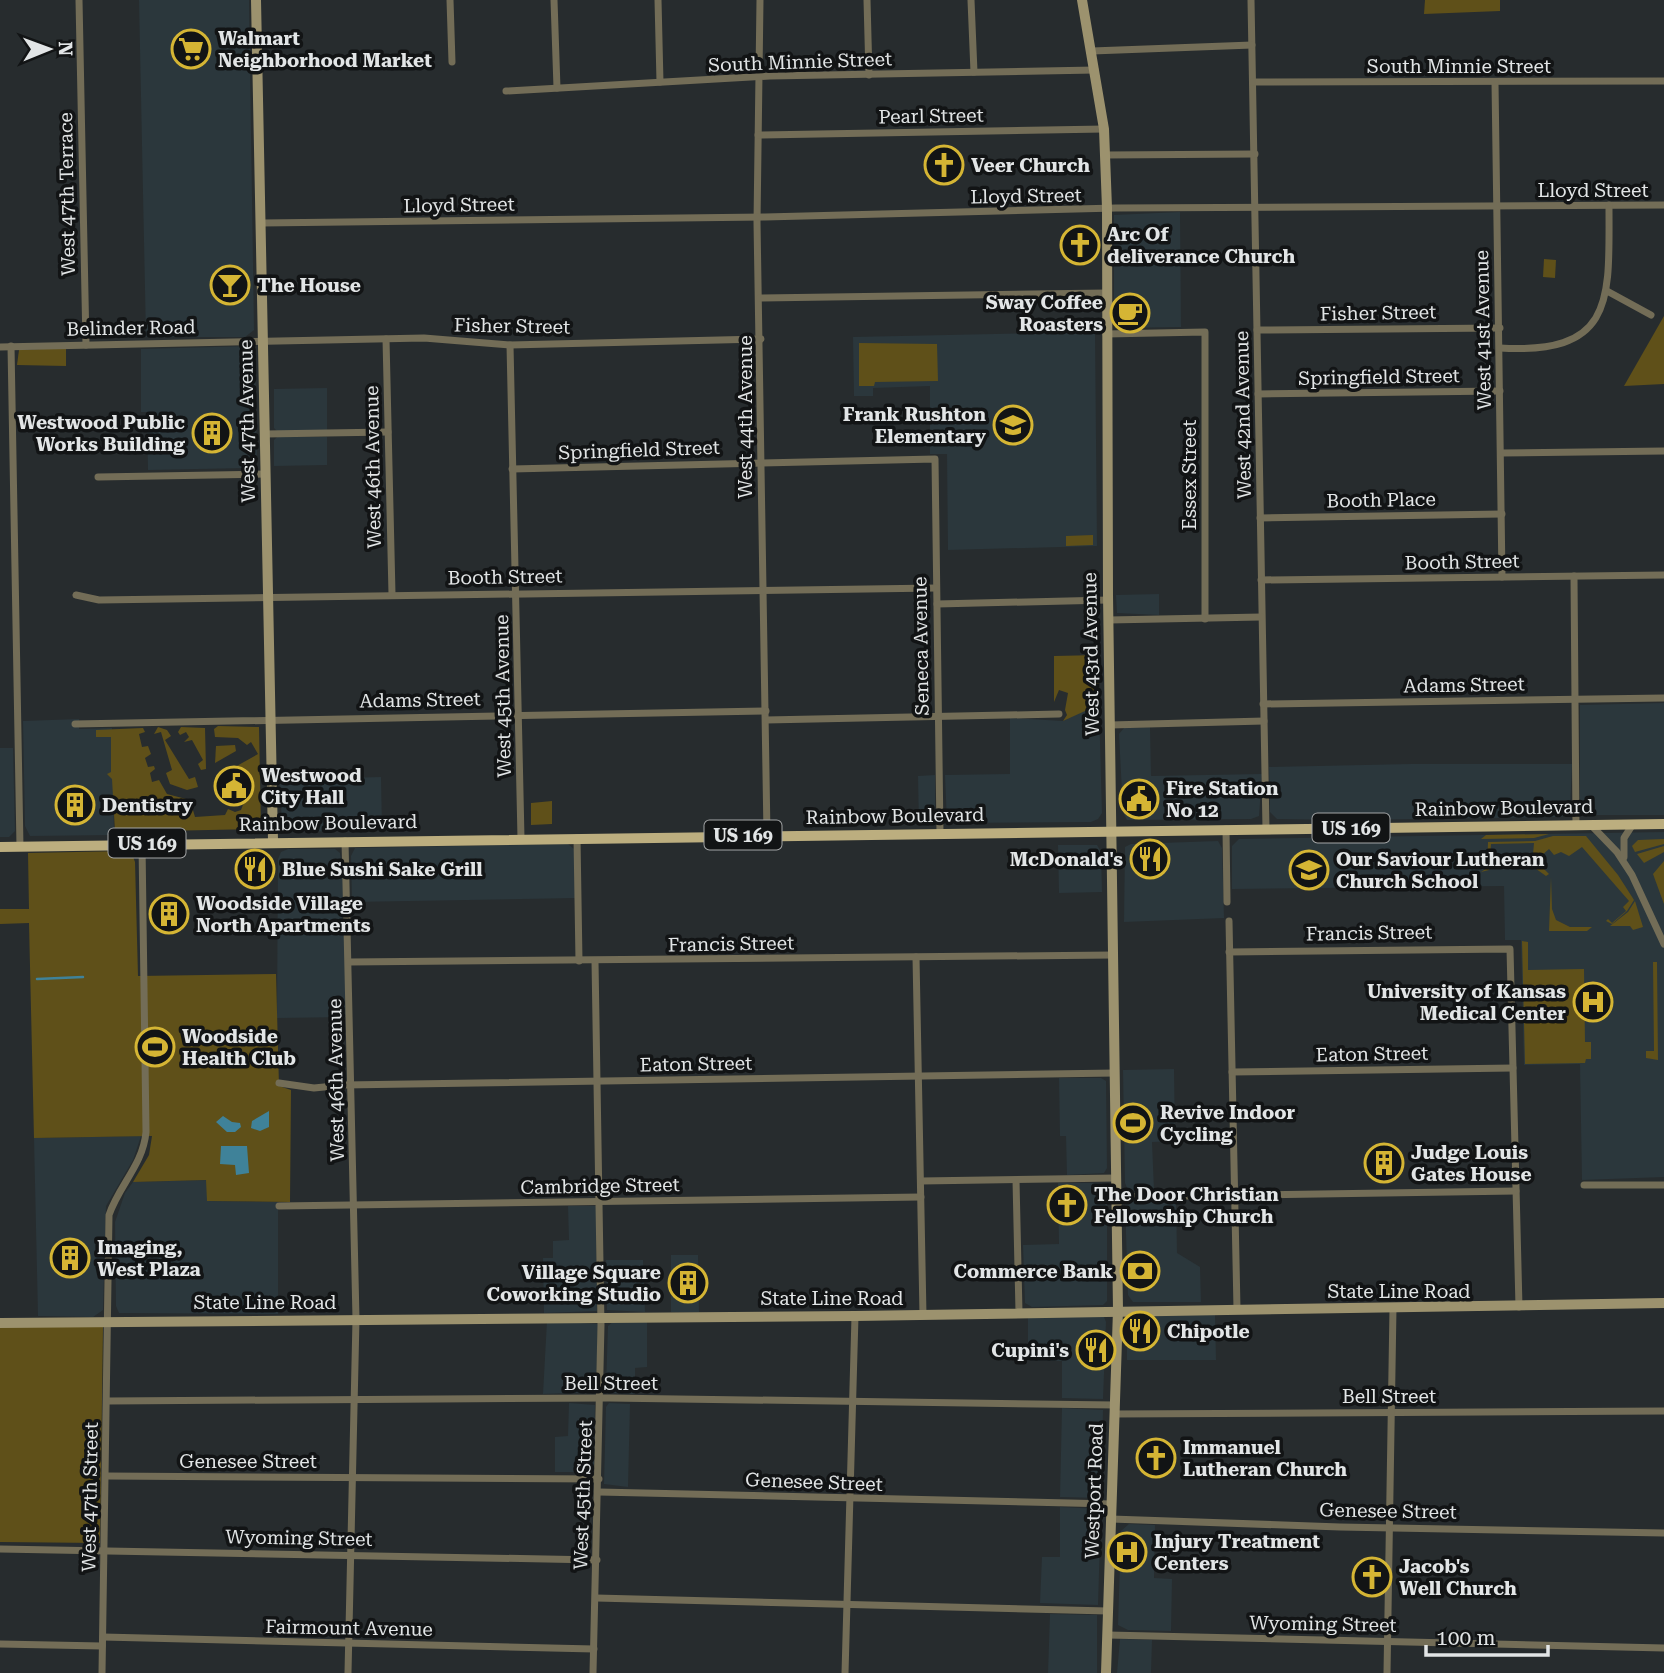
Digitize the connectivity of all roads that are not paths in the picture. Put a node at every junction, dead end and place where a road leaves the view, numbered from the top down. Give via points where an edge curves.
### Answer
1 (79, 0) edge
2 (256, 0) edge
3 (450, 0) edge
4 (554, 0) edge
5 (658, 0) edge
6 (760, 0) edge
7 (867, 0) edge
8 (971, 0) edge
9 (1082, 0) edge
10 (1251, 0) edge
11 (1252, 45) junction
12 (1092, 51) junction
13 (452, 62) dead end
14 (1095, 70) junction
15 (974, 72) junction
16 (869, 75) junction
17 (761, 78) junction
18 (1664, 81) edge
19 (660, 82) junction
20 (1253, 82) junction
21 (1495, 82) junction
22 (557, 89) junction
23 (506, 91) dead end
24 (1104, 129) junction
25 (758, 135) junction
26 (1106, 155) junction
27 (1255, 155) junction
28 (1609, 205) junction
29 (1664, 205) edge
30 (1497, 206) junction
31 (1255, 207) junction
32 (1107, 208) junction
33 (757, 217) junction
34 (262, 223) junction
35 (1607, 291) junction
36 (1107, 293) junction
37 (760, 299) junction
38 (1650, 315) dead end
39 (1500, 328) junction
40 (1257, 330) junction
41 (1106, 334) junction
42 (386, 339) junction
43 (761, 339) junction
44 (263, 341) junction
45 (86, 345) junction
46 (510, 345) junction
47 (11, 346) junction
48 (0, 347) edge
49 (1500, 348) junction
50 (1500, 391) junction
51 (1258, 394) junction
52 (388, 432) junction
53 (265, 435) junction
54 (1664, 451) edge
55 (1501, 453) junction
56 (935, 459) joint
57 (761, 462) junction
58 (512, 469) junction
59 (266, 474) junction
60 (98, 477) dead end
61 (1502, 514) junction
62 (1260, 518) junction
63 (1664, 575) edge
64 (1574, 576) junction
65 (1502, 577) junction
66 (1261, 580) junction
67 (936, 588) junction
68 (764, 590) junction
69 (516, 593) junction
70 (392, 594) junction
71 (76, 595) dead end
72 (268, 597) junction
73 (1108, 600) junction
74 (937, 604) junction
75 (1261, 618) junction
76 (1205, 619) junction
77 (1109, 620) junction
78 (1664, 698) edge
79 (1575, 699) junction
80 (1264, 704) junction
81 (766, 711) junction
82 (520, 714) junction
83 (1059, 714) dead end
84 (938, 716) junction
85 (270, 718) junction
86 (766, 720) junction
87 (1264, 721) junction
88 (75, 724) dead end
89 (1110, 725) junction
90 (1591, 824) junction
91 (1634, 824) junction
92 (1664, 824) edge
93 (1576, 825) junction
94 (1226, 829) junction
95 (1266, 829) junction
96 (1112, 831) junction
97 (940, 833) junction
98 (767, 835) junction
99 (520, 838) junction
100 (577, 838) junction
101 (273, 841) junction
102 (345, 841) junction
103 (142, 843) junction
104 (0, 847) edge
105 (20, 847) junction
106 (1626, 865) junction
107 (1227, 902) dead end
108 (1229, 921) dead end
109 (1664, 944) edge
110 (1229, 951) junction
111 (1113, 955) junction
112 (916, 957) junction
113 (579, 961) junction
114 (595, 961) junction
115 (349, 962) junction
116 (1513, 1068) junction
117 (1232, 1072) junction
118 (1115, 1073) junction
119 (919, 1077) junction
120 (597, 1082) junction
121 (279, 1083) dead end
122 (352, 1084) junction
123 (1116, 1178) junction
124 (1016, 1180) junction
125 (921, 1181) junction
126 (1584, 1185) dead end
127 (1664, 1185) edge
128 (1516, 1191) junction
129 (1234, 1196) junction
130 (921, 1197) junction
131 (1116, 1197) junction
132 (599, 1202) junction
133 (355, 1205) junction
134 (279, 1206) dead end
135 (1664, 1303) edge
136 (1393, 1308) junction
137 (1519, 1308) junction
138 (1118, 1310) junction
139 (1237, 1310) junction
140 (1019, 1312) junction
141 (923, 1315) junction
142 (855, 1316) junction
143 (601, 1317) junction
144 (356, 1319) junction
145 (109, 1321) junction
146 (0, 1323) edge
147 (601, 1398) junction
148 (108, 1401) junction
149 (354, 1401) junction
150 (852, 1401) junction
151 (1115, 1409) junction
152 (1664, 1411) edge
153 (1394, 1412) junction
154 (106, 1476) junction
155 (352, 1477) junction
156 (599, 1479) junction
157 (599, 1492) junction
158 (850, 1499) junction
159 (1112, 1504) junction
160 (1111, 1519) junction
161 (1391, 1527) junction
162 (1664, 1533) edge
163 (0, 1549) edge
164 (105, 1550) junction
165 (350, 1555) junction
166 (597, 1560) junction
167 (596, 1598) junction
168 (847, 1606) junction
169 (1108, 1611) junction
170 (1108, 1635) junction
171 (103, 1637) junction
172 (1388, 1641) junction
173 (0, 1644) edge
174 (348, 1644) junction
175 (102, 1646) junction
176 (1664, 1648) edge
177 (594, 1649) junction
178 (102, 1673) edge
179 (348, 1673) edge
180 (593, 1673) edge
181 (845, 1673) edge
182 (1106, 1673) edge
183 (1387, 1673) edge

1 - 45 street, West 47th Terrace
2 - 34 street, West 47th Avenue
3 - 13 street
4 - 22 street
5 - 19 street
6 - 17 street, West 44th Avenue
7 - 16 street
8 - 15 street
9 - 12 street, West 43rd Avenue
10 - 11 street, West 42nd Avenue
11 - 12 street
11 - 20 street, West 42nd Avenue
12 - 14 street, West 43rd Avenue
14 - 15 street, South Minnie Street
14 - 24 street, West 43rd Avenue
15 - 16 street, South Minnie Street
16 - 17 street, South Minnie Street
17 - 19 street, South Minnie Street
17 - 25 street, West 44th Avenue
18 - 21 street, South Minnie Street
19 - 22 street, South Minnie Street
20 - 21 street, South Minnie Street
20 - 27 street, West 42nd Avenue
21 - 30 street, West 41st Avenue
22 - 23 street, South Minnie Street
24 - 25 street, Pearl Street
24 - 26 street, West 43rd Avenue
25 - 33 street, West 44th Avenue
26 - 27 street
26 - 32 street, West 43rd Avenue
27 - 31 street, West 42nd Avenue
28 - 29 street, Lloyd Street
28 - 30 street, Lloyd Street
28 - 35 street
30 - 31 street, Lloyd Street
30 - 39 street, West 41st Avenue
31 - 32 street, Lloyd Street
31 - 40 street, West 42nd Avenue
32 - 33 street, Lloyd Street
32 - 36 street, West 43rd Avenue
33 - 34 street, Lloyd Street
33 - 37 street, West 44th Avenue
34 - 44 street, West 47th Avenue
35 - 38 street
35 - 49 street via 1598,314 1576,337 1545,349
36 - 37 street
36 - 41 street, West 43rd Avenue
37 - 43 street, West 44th Avenue
39 - 40 street, Fisher Street
39 - 49 street, West 41st Avenue
40 - 51 street, West 42nd Avenue
41 - 73 street, West 43rd Avenue
41 - 76 street, Essex Street via 1205,332
42 - 44 street, Fisher Street
42 - 46 street, Fisher Street
42 - 52 street, West 46th Avenue
43 - 46 street, Fisher Street
43 - 57 street, West 44th Avenue
44 - 45 street, Belinder Road
44 - 53 street, West 47th Avenue
45 - 47 street, Belinder Road
46 - 58 street, West 45th Avenue
47 - 48 street, Belinder Road
47 - 105 street
49 - 50 street, West 41st Avenue
50 - 51 street, Springfield Street
50 - 55 street, West 41st Avenue
51 - 62 street, West 42nd Avenue
52 - 53 street
52 - 70 street, West 46th Avenue
53 - 59 street, West 47th Avenue
54 - 55 street
55 - 61 street, West 41st Avenue
56 - 57 street, Springfield Street
56 - 67 street, Seneca Avenue
57 - 58 street, Springfield Street
57 - 68 street, West 44th Avenue
58 - 69 street, West 45th Avenue
59 - 60 street
59 - 72 street, West 47th Avenue
61 - 62 street, Booth Place
61 - 65 street, West 41st Avenue
62 - 66 street, West 42nd Avenue
63 - 64 street, Booth Street
64 - 65 street, Booth Street
64 - 79 street
65 - 66 street, Booth Street
66 - 75 street, West 42nd Avenue
67 - 68 street, Booth Street
67 - 74 street, Seneca Avenue
68 - 69 street, Booth Street
68 - 81 street, West 44th Avenue
69 - 70 street, Booth Street
69 - 82 street, West 45th Avenue
70 - 72 street, Booth Street
71 - 72 street, Booth Street via 99,600
72 - 85 street, West 47th Avenue
73 - 74 street
73 - 77 street, West 43rd Avenue
74 - 84 street, Seneca Avenue
75 - 76 street
75 - 80 street, West 42nd Avenue
76 - 77 street
77 - 89 street, West 43rd Avenue
78 - 79 street, Adams Street
79 - 80 street, Adams Street
79 - 93 street
80 - 87 street, West 42nd Avenue
81 - 82 street, Adams Street
81 - 86 street, West 44th Avenue
82 - 85 street, Adams Street
82 - 99 street, West 45th Avenue
83 - 84 street
84 - 86 street
84 - 97 street, Seneca Avenue
85 - 88 street, Adams Street
85 - 101 street, West 47th Avenue
86 - 98 street, West 44th Avenue
87 - 89 street
87 - 95 street, West 42nd Avenue
89 - 96 street, West 43rd Avenue
90 - 91 main road, Rainbow Boulevard / US 169
90 - 93 main road, Rainbow Boulevard / US 169
90 - 106 street
91 - 92 main road, Rainbow Boulevard / US 169
91 - 106 street via 1622,844
93 - 95 main road, Rainbow Boulevard / US 169
94 - 95 main road, Rainbow Boulevard / US 169
94 - 96 main road, Rainbow Boulevard / US 169
94 - 107 street
96 - 97 main road, Rainbow Boulevard / US 169
96 - 111 street, West 43rd Avenue
97 - 98 main road, Rainbow Boulevard / US 169
98 - 100 main road, Rainbow Boulevard / US 169
99 - 100 main road, Rainbow Boulevard / US 169
99 - 102 main road, Rainbow Boulevard / US 169
100 - 113 street
101 - 102 main road, Rainbow Boulevard / US 169
101 - 103 main road, Rainbow Boulevard / US 169
102 - 115 street, West 46th Avenue
103 - 105 main road, Rainbow Boulevard / US 169
103 - 145 street, West 47th Street via 146,1132 139,1162 109,1215
104 - 105 main road, Rainbow Boulevard / US 169
106 - 109 street
108 - 110 street
110 - 116 street, Francis Street via 1510,949
110 - 117 street
111 - 112 street, Francis Street
111 - 118 street, West 43rd Avenue
112 - 114 street, Francis Street
112 - 119 street
113 - 114 street, Francis Street
113 - 115 street, Francis Street
114 - 120 street
115 - 122 street, West 46th Avenue
116 - 117 street, Eaton Street
116 - 128 street
117 - 129 street
118 - 119 street, Eaton Street
118 - 123 street, West 43rd Avenue
119 - 120 street, Eaton Street
119 - 125 street
120 - 122 street, Eaton Street
120 - 132 street
121 - 122 street, Eaton Street via 326,1089
122 - 133 street, West 46th Avenue
123 - 124 street
123 - 131 street, West 43rd Avenue
124 - 125 street
124 - 140 street
125 - 130 street
126 - 127 street
128 - 129 street
128 - 137 street
129 - 131 street
129 - 139 street
130 - 132 street, Cambridge Street
130 - 141 street
131 - 138 street, West 43rd Avenue
132 - 133 street, Cambridge Street
132 - 143 street
133 - 134 street, Cambridge Street
133 - 144 street, West 46th Avenue
135 - 137 street, State Line Road
136 - 137 street, State Line Road
136 - 139 street, State Line Road
136 - 153 street
138 - 139 street, State Line Road
138 - 140 street, State Line Road
138 - 151 street, Westport Road
140 - 141 street, State Line Road
141 - 142 street, State Line Road
142 - 143 street, State Line Road
142 - 150 street
143 - 144 street, State Line Road
143 - 147 street, West 45th Street
144 - 145 street, State Line Road
144 - 149 street, West 46th Avenue
145 - 146 street, State Line Road
145 - 148 street, West 47th Street
147 - 149 street, Bell Street
147 - 150 street, Bell Street
147 - 156 street, West 45th Street
148 - 149 street, Bell Street
148 - 154 street, West 47th Street
149 - 155 street, West 46th Avenue
150 - 151 street, Bell Street
150 - 158 street
151 - 153 street, Bell Street
151 - 159 street, Westport Road
152 - 153 street, Bell Street
153 - 161 street
154 - 155 street, Genesee Street
154 - 164 street, West 47th Street
155 - 156 street, Genesee Street
155 - 165 street, West 46th Avenue
156 - 157 street, West 45th Street
157 - 158 street, Genesee Street
157 - 166 street, West 45th Street
158 - 159 street, Genesee Street
158 - 168 street
159 - 160 street, Westport Road
160 - 161 street, Genesee Street
160 - 169 street, Westport Road
161 - 162 street, Genesee Street
161 - 172 street
163 - 164 street, Wyoming Street
164 - 165 street, Wyoming Street
164 - 171 street, West 47th Street
165 - 166 street, Wyoming Street
165 - 174 street, West 46th Avenue
166 - 167 street, West 45th Street
167 - 168 street
167 - 177 street, West 45th Street
168 - 169 street
168 - 181 street
169 - 170 street, Westport Road
170 - 172 street, Wyoming Street
170 - 182 street, Westport Road
171 - 174 street, Fairmount Avenue
171 - 175 street, West 47th Street
172 - 176 street, Wyoming Street
172 - 183 street
173 - 175 street
174 - 177 street, Fairmount Avenue
174 - 179 street, West 46th Avenue
175 - 178 street, West 47th Street
177 - 180 street, West 45th Street

